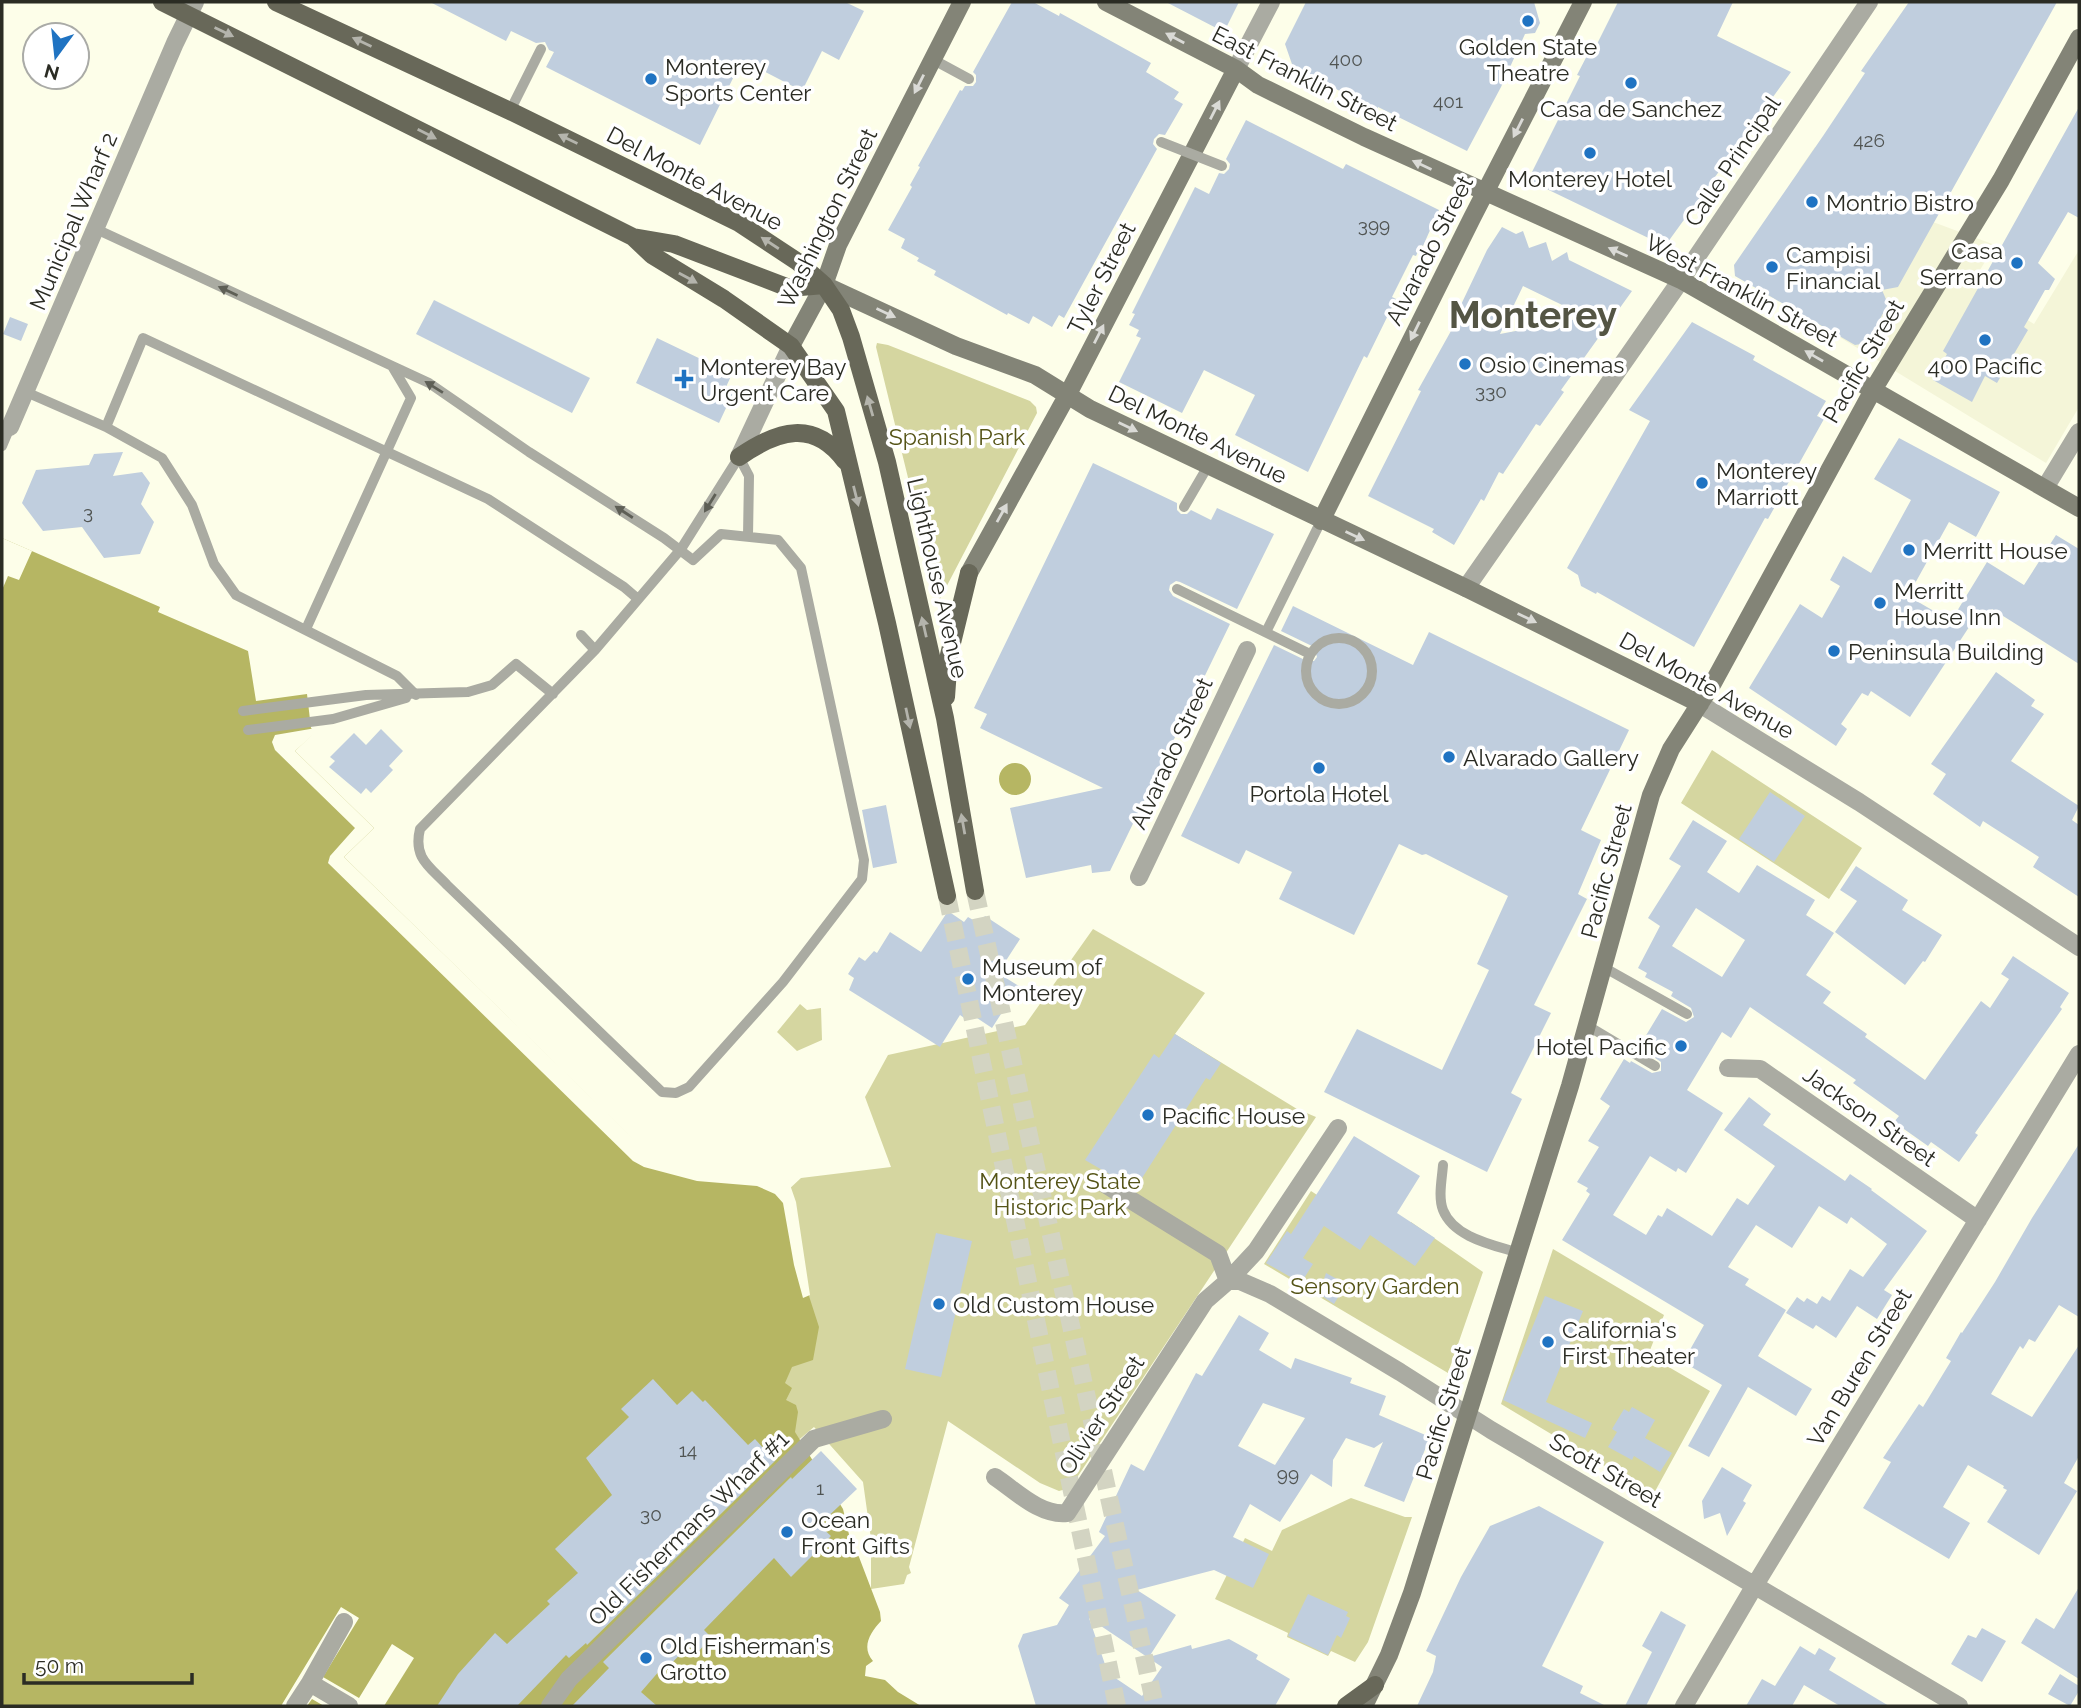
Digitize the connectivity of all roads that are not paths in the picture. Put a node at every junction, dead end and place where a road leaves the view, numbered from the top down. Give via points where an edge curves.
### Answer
1 (163, 2) edge
2 (276, 2) edge
3 (962, 2) edge
4 (1106, 2) edge
5 (1271, 2) edge
6 (1583, 2) edge
7 (1869, 2) edge
8 (192, 8) edge
9 (2079, 38) edge
10 (541, 48) dead end
11 (932, 59) junction
12 (1236, 69) junction
13 (969, 79) dead end
14 (510, 111) junction
15 (1161, 142) dead end
16 (1223, 166) dead end
17 (1484, 193) junction
18 (96, 229) junction
19 (633, 237) junction
20 (1681, 280) junction
21 (824, 285) junction
22 (791, 346) junction
23 (392, 366) junction
24 (1873, 390) junction
25 (26, 392) junction
26 (1068, 394) junction
27 (10, 427) joint
28 (106, 427) junction
29 (2079, 432) edge
30 (2, 446) edge
31 (388, 451) junction
32 (740, 457) junction
33 (1208, 466) junction
34 (849, 467) junction
35 (2045, 488) junction
36 (1184, 507) dead end
37 (2079, 509) edge
38 (1321, 521) junction
39 (748, 536) junction
40 (681, 549) junction
41 (1466, 588) junction
42 (1177, 589) dead end
43 (638, 599) junction
44 (306, 629) junction
45 (1266, 632) junction
46 (581, 635) dead end
47 (1247, 649) dead end
48 (595, 650) junction
49 (1310, 654) junction
50 (553, 694) junction
51 (416, 695) junction
52 (1700, 704) junction
53 (243, 711) dead end
54 (944, 718) junction
55 (248, 730) dead end
56 (1139, 877) dead end
57 (975, 891) tunnel mouth
58 (947, 896) tunnel mouth
59 (2079, 947) edge
60 (1605, 968) junction
61 (1687, 1014) dead end
62 (1588, 1026) junction
63 (2079, 1054) edge
64 (1655, 1066) dead end
65 (1728, 1068) dead end
66 (1338, 1128) dead end
67 (1443, 1166) dead end
68 (1097, 1179) dead end
69 (1978, 1220) junction
70 (1519, 1252) junction
71 (1228, 1281) junction
72 (1466, 1415) junction
73 (883, 1419) dead end
74 (995, 1477) dead end
75 (1755, 1585) junction
76 (344, 1622) dead end
77 (310, 1683) junction
78 (1375, 1685) junction
79 (295, 1706) edge
80 (349, 1706) edge
81 (550, 1706) edge
82 (1346, 1706) edge
83 (1364, 1706) edge
84 (1684, 1706) edge
85 (1959, 1706) edge

1 - 8 main road
14 -> 2 main road, Del Monte Avenue
3 - 11 main road, Washington Street
12 -> 4 main road, East Franklin Street
5 - 12 street, Tyler Street
6 -> 17 main road, Alvarado Street
7 - 20 street, Calle Principal
8 - 18 street, Municipal Wharf 2
8 -> 19 main road
9 - 24 main road, Pacific Street via 2001,180
10 - 14 lane
11 - 13 lane
11 -> 21 main road, Washington Street via 838,245
17 -> 12 main road, East Franklin Street via 1282,96
26 -> 12 main road, Tyler Street
21 -> 14 main road, Del Monte Avenue via 739,223
15 - 16 lane, bridge
20 -> 17 main road, West Franklin Street
17 -> 38 main road, Alvarado Street
23 -> 18 lane
18 - 25 street, Municipal Wharf 2
19 - 21 main road via 674,244 789,288
19 -> 22 main road via 652,255
24 -> 20 main road, West Franklin Street
20 - 41 street, Calle Principal
21 - 22 main road, Washington Street
21 -> 26 main road, Del Monte Avenue via 956,346 1035,375
54 -> 21 main road, Lighthouse Avenue via 887,462 851,337 841,310
22 - 32 street, Washington Street
22 - 34 main road via 836,411
23 - 31 lane via 411,398
40 -> 23 lane via 429,383
24 - 35 main road, West Franklin Street
24 - 52 main road, Pacific Street
25 - 27 street, Municipal Wharf 2
25 - 28 lane
26 -> 33 main road, Del Monte Avenue
54 -> 26 main road, Tyler Street via 949,655 969,573
27 - 30 lane, Municipal Wharf 2
28 - 31 lane via 143,338
28 - 44 lane via 162,458 192,505 214,564 236,595
29 - 35 street
31 - 43 lane via 488,499
31 - 44 lane
32 - 34 main road via 762,441 792,433 812,434 834,447
32 - 39 lane via 749,476
32 -> 40 lane
33 - 36 lane
33 - 38 main road, Del Monte Avenue
34 -> 58 main road
35 - 37 main road, West Franklin Street
38 -> 41 main road, Del Monte Avenue
38 - 45 lane
39 - 40 lane via 721,534 693,560
39 - 50 lane via 778,540 801,568 864,860 862,879 783,982 689,1087 676,1093 662,1092 626,1059 447,885 421,858 416,845 420,830
40 - 43 lane
41 -> 52 main road, Del Monte Avenue
42 - 45 lane
43 - 48 lane
44 - 51 lane via 397,676
45 - 49 lane
46 - 48 lane
47 - 56 street, Alvarado Street
48 - 50 lane
49 - 49 lane via 1306,664 1309,685 1324,701 1343,704 1367,688 1370,659 1357,644 1347,639 1326,640
50 - 51 lane via 516,664 492,685 468,692
51 - 53 lane via 366,695
51 - 55 lane via 334,719
52 - 59 street, Del Monte Avenue
52 - 60 main road, Pacific Street via 1671,748 1651,795
57 -> 54 main road, Lighthouse Avenue
60 - 61 lane
60 - 62 main road, Pacific Street
62 - 64 lane
62 - 70 main road, Pacific Street
63 - 69 street, Van Buren Street
65 - 69 street, Jackson Street via 1760,1069
66 - 71 street via 1256,1251
67 - 70 lane via 1443,1210 1455,1226 1473,1238
68 - 71 street via 1218,1254
69 - 75 street, Van Buren Street
70 - 72 main road, Pacific Street
71 - 72 street, Scott Street via 1240,1281 1270,1294
71 - 74 street, Olivier Street via 1205,1300 1067,1513 1043,1510
72 - 75 street, Scott Street
72 - 78 main road, Pacific Street via 1412,1593
73 - 81 street, Old Fishermans Wharf #1 via 814,1439 569,1679
75 - 84 street, Van Buren Street
75 - 85 street, Scott Street
76 - 77 street
77 - 79 street
77 - 80 street
78 - 82 main road
78 - 83 main road, Pacific Street

